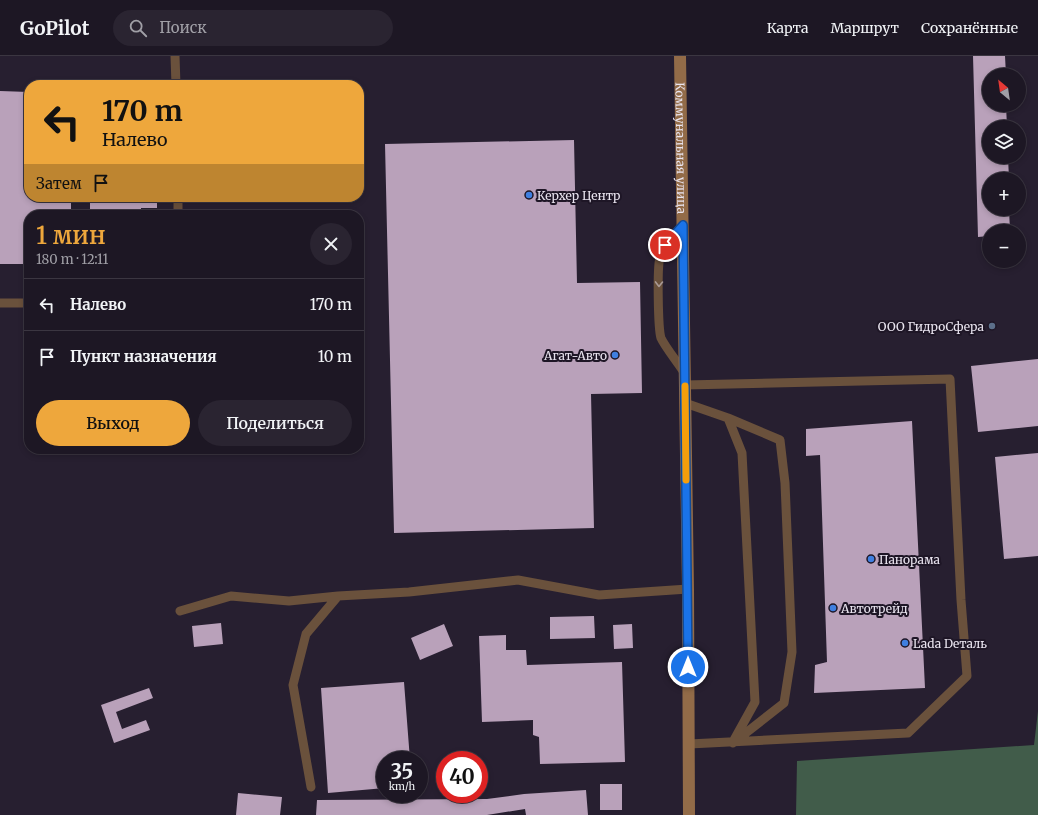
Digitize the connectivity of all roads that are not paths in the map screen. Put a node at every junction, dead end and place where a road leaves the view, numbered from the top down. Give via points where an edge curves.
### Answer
1 (175, 56) edge
2 (680, 56) edge
3 (176, 80) edge
4 (683, 225) junction
5 (0, 303) edge
6 (24, 303) edge
7 (685, 380) junction
8 (685, 403) junction
9 (728, 418) junction
10 (688, 589) junction
11 (338, 596) junction
12 (180, 611) dead end
13 (733, 742) junction
14 (689, 744) junction
15 (311, 787) dead end
16 (689, 815) edge

1 - 3 lane
2 - 4 street, Коммунальная улица
4 - 7 street, Коммунальная улица
4 -> 7 lane via 665,245 659,259 659,329 661,338
5 - 6 lane
7 - 8 street, Коммунальная улица
7 - 13 lane via 950,379 967,676 908,733
8 - 9 lane
8 - 10 street, Коммунальная улица
9 - 13 lane via 742,453 755,702
9 - 13 lane via 780,440 785,483 792,652 784,704
10 - 11 lane via 599,595 518,580 409,592
10 - 14 street, Коммунальная улица
11 - 12 lane via 289,601 231,596
11 - 15 lane via 306,634 292,685
13 - 14 lane
14 - 16 street, Коммунальная улица

